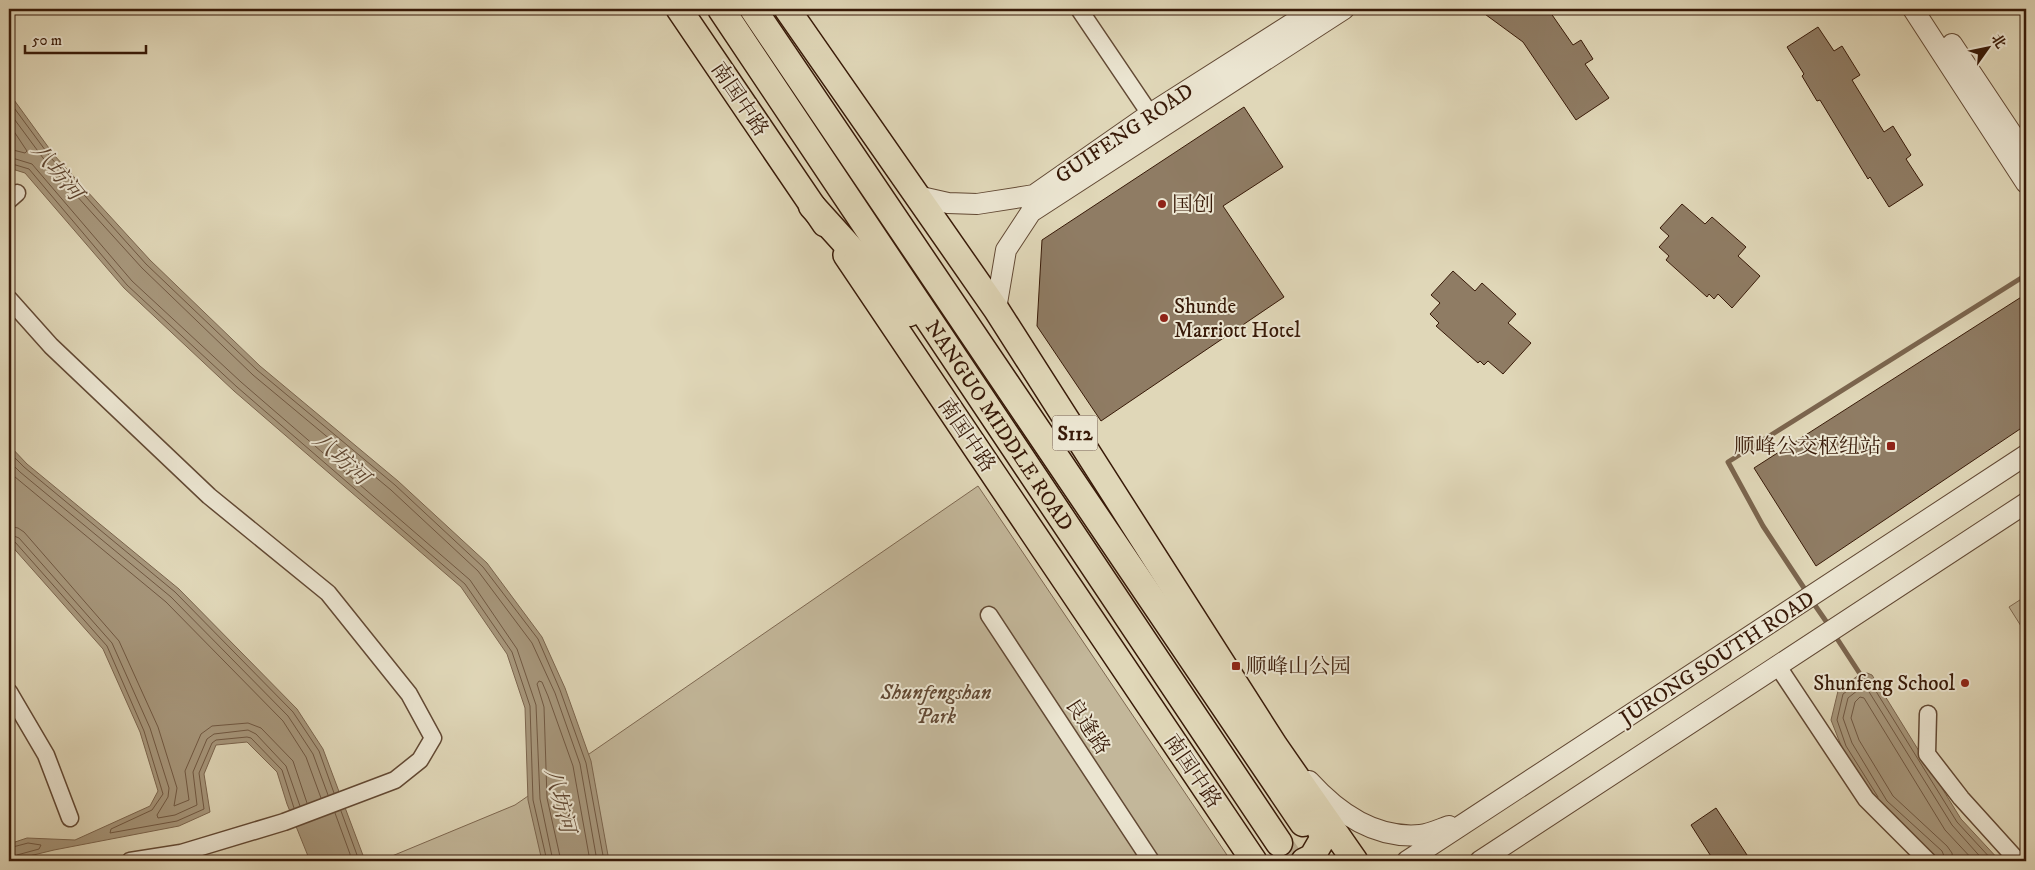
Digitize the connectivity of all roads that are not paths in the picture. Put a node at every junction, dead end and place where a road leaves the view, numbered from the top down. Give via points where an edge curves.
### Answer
1 (679, 9) edge
2 (721, 9) edge
3 (753, 9) edge
4 (787, 9) edge
5 (1080, 9) edge
6 (1315, 9) edge
7 (1344, 9) edge
8 (1913, 9) edge
9 (1929, 9) edge
10 (1150, 114) junction
11 (2026, 155) edge
12 (2026, 183) edge
13 (917, 196) junction
14 (812, 206) junction
15 (9, 298) edge
16 (996, 309) junction
17 (972, 384) junction
18 (2026, 455) edge
19 (2026, 503) edge
20 (989, 615) dead end
21 (1777, 665) junction
22 (9, 692) edge
23 (1928, 714) dead end
24 (1275, 746) junction
25 (1305, 790) junction
26 (1490, 807) junction
27 (70, 818) dead end
28 (1303, 823) dead end
29 (1509, 842) junction
30 (1279, 843) tunnel mouth
31 (130, 861) edge
32 (1151, 861) edge
33 (1254, 861) edge
34 (1304, 861) edge
35 (1355, 861) edge
36 (1407, 861) edge
37 (1480, 861) edge
38 (1489, 861) edge
39 (1928, 861) edge
40 (2018, 861) edge

1 - 14 main road, 南国中路
2 - 17 highway, NANGUO MIDDLE ROAD / S112
3 - 28 highway, NANGUO MIDDLE ROAD / S112
4 - 13 main road, S112
5 - 10 street
6 - 10 street, GUIFENG ROAD
7 - 16 street via 1031,212 1006,250
8 - 12 street
9 - 11 street
10 - 13 street, GUIFENG ROAD via 1034,195 978,204 948,203
13 - 16 main road, S112
14 - 17 highway
14 - 33 main road, 南国中路
15 - 31 street via 52,346 209,496 328,593 409,694 433,738 420,760 395,780 284,822 181,853
16 - 24 main road, S112
17 - 30 highway, NANGUO MIDDLE ROAD / S112
18 - 26 street, JURONG SOUTH ROAD
19 - 21 street, JURONG SOUTH ROAD
20 - 32 street, 良逢路
21 - 29 street, JURONG SOUTH ROAD
21 - 39 street via 1866,799
22 - 27 street via 46,756
23 - 40 street via 1927,754 1961,798
24 - 25 main road, S112
24 - 26 street via 1340,811 1377,829 1420,835
25 - 34 main road via 1323,838 1312,857
25 - 35 main road, S112
26 - 36 street, JURONG SOUTH ROAD
29 - 37 street, JURONG SOUTH ROAD
29 - 38 street

